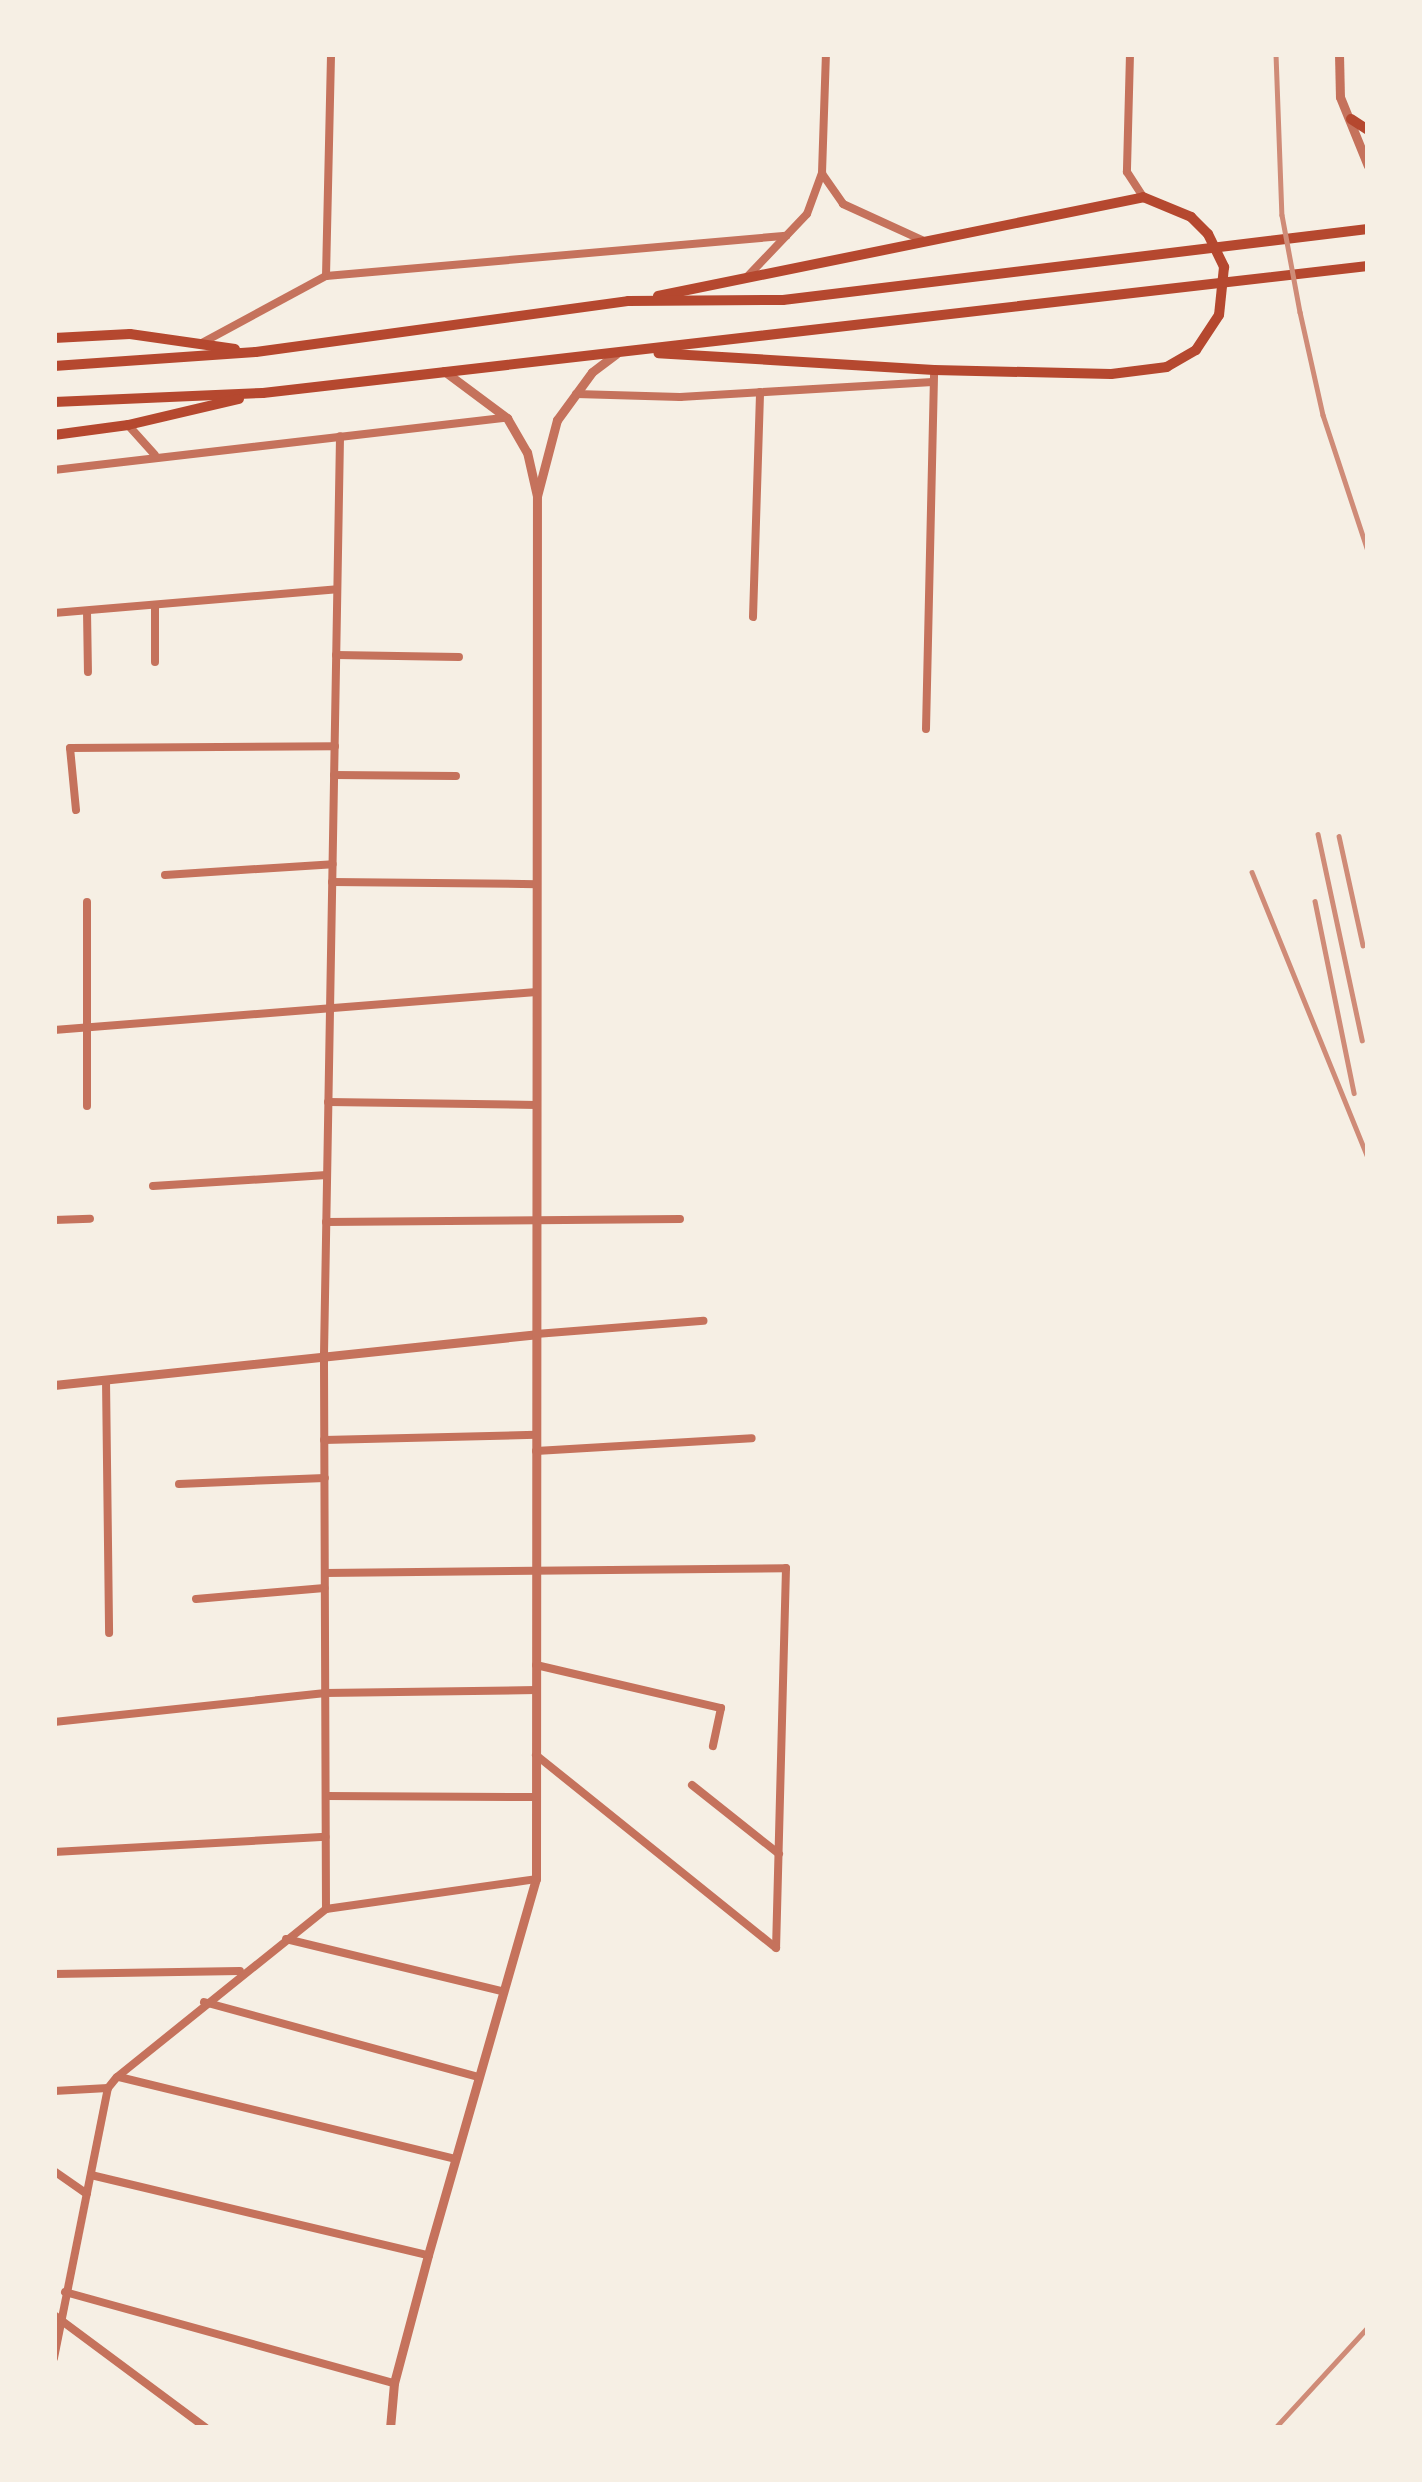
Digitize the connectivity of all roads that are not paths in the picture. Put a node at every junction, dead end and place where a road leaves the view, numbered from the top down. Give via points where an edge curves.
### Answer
1 (331, 54) edge
2 (826, 54) edge
3 (1130, 54) edge
4 (1339, 54) edge
5 (1351, 119) junction
6 (1368, 130) edge
7 (1368, 166) edge
8 (822, 173) junction
9 (1143, 197) junction
10 (1368, 229) edge
11 (786, 236) junction
12 (922, 240) junction
13 (1368, 266) edge
14 (326, 276) junction
15 (745, 279) junction
16 (628, 301) junction
17 (54, 338) edge
18 (200, 344) junction
19 (625, 351) junction
20 (256, 352) junction
21 (54, 366) edge
22 (444, 370) junction
23 (933, 376) junction
24 (760, 392) junction
25 (263, 393) junction
26 (576, 394) junction
27 (54, 402) edge
28 (507, 418) junction
29 (128, 425) junction
30 (54, 435) edge
31 (340, 436) junction
32 (156, 456) junction
33 (54, 470) edge
34 (537, 496) junction
35 (337, 589) junction
36 (155, 606) junction
37 (87, 611) junction
38 (54, 614) edge
39 (753, 617) dead end
40 (336, 655) junction
41 (459, 657) dead end
42 (155, 662) dead end
43 (88, 672) dead end
44 (926, 729) dead end
45 (335, 746) junction
46 (334, 775) junction
47 (456, 776) dead end
48 (76, 810) dead end
49 (333, 864) junction
50 (165, 875) dead end
51 (332, 882) junction
52 (537, 884) junction
53 (86, 902) dead end
54 (537, 992) junction
55 (330, 1005) junction
56 (90, 1027) junction
57 (54, 1030) edge
58 (328, 1102) junction
59 (537, 1105) junction
60 (87, 1106) dead end
61 (327, 1174) junction
62 (153, 1186) dead end
63 (90, 1219) dead end
64 (680, 1219) dead end
65 (54, 1220) edge
66 (536, 1221) junction
67 (326, 1222) junction
68 (703, 1322) dead end
69 (536, 1334) junction
70 (324, 1354) junction
71 (106, 1381) junction
72 (54, 1385) edge
73 (536, 1435) junction
74 (752, 1438) dead end
75 (325, 1439) junction
76 (536, 1451) junction
77 (325, 1478) junction
78 (179, 1484) dead end
79 (325, 1573) junction
80 (536, 1575) junction
81 (325, 1588) junction
82 (196, 1598) dead end
83 (109, 1634) dead end
84 (536, 1665) junction
85 (536, 1690) junction
86 (325, 1693) junction
87 (54, 1722) edge
88 (713, 1746) dead end
89 (536, 1755) junction
90 (692, 1785) dead end
91 (326, 1796) junction
92 (536, 1797) junction
93 (326, 1837) junction
94 (54, 1852) edge
95 (778, 1854) junction
96 (536, 1879) junction
97 (326, 1909) junction
98 (285, 1938) junction
99 (242, 1971) junction
100 (54, 1974) edge
101 (500, 1991) junction
102 (204, 2002) junction
103 (117, 2077) junction
104 (478, 2077) junction
105 (108, 2088) junction
106 (54, 2091) edge
107 (456, 2159) junction
108 (54, 2170) edge
109 (91, 2175) junction
110 (87, 2194) junction
111 (428, 2255) junction
112 (65, 2292) junction
113 (57, 2318) edge
114 (54, 2358) edge
115 (394, 2383) junction
116 (202, 2427) edge
117 (390, 2428) edge

1 - 14 street
2 - 8 street
3 - 9 street via 1127,172
4 - 5 street via 1340,97
5 - 6 main road
5 - 7 street
8 - 11 street via 807,214
8 - 12 street via 842,203
9 - 12 main road
9 - 23 main road via 1178,210 1208,234 1224,267 1220,315 1196,350 1167,367 1112,374
10 - 16 main road via 783,300
11 - 14 street
11 - 15 street
12 - 15 main road
13 - 19 main road
14 - 18 street
15 - 16 main road
16 - 20 main road
17 - 18 main road via 130,334
18 - 20 main road
19 - 22 main road
19 - 23 main road
19 - 26 street
20 - 21 main road
22 - 25 main road
22 - 28 street
23 - 24 street
23 - 44 street
24 - 26 street
24 - 39 street
25 - 27 main road
25 - 29 main road
26 - 34 street via 557,420
28 - 31 street
28 - 34 street via 527,452
29 - 30 main road
29 - 32 street
31 - 32 street
31 - 35 street
32 - 33 street
34 - 52 street
35 - 36 street
35 - 40 street
36 - 37 street
36 - 42 street
37 - 38 street
37 - 43 street
40 - 41 street
40 - 45 street
45 - 46 street
45 - 48 street via 70,748
46 - 47 street
46 - 49 street
49 - 50 street
49 - 51 street
51 - 52 street
51 - 55 street
52 - 54 street
53 - 56 street
54 - 55 street
54 - 59 street
55 - 56 street
55 - 58 street
56 - 57 street
56 - 60 street
58 - 59 street
58 - 61 street
59 - 66 street
61 - 62 street
61 - 67 street
63 - 65 street
64 - 66 street
66 - 67 street
66 - 69 street
67 - 70 street
68 - 69 street
69 - 70 street
69 - 73 street
70 - 71 street
70 - 75 street
71 - 72 street
71 - 83 street
73 - 75 street
73 - 76 street
74 - 76 street
75 - 77 street
76 - 80 street
77 - 78 street
77 - 79 street
79 - 80 street
79 - 81 street
80 - 84 street
80 - 95 street via 786,1568
81 - 82 street
81 - 86 street
84 - 85 street
84 - 88 street via 721,1708
85 - 86 street
85 - 89 street
86 - 87 street
86 - 91 street
89 - 92 street
89 - 95 street via 776,1948
90 - 95 street
91 - 92 street
91 - 93 street
92 - 96 street
93 - 94 street
93 - 97 street
96 - 97 street
96 - 101 street
97 - 98 street
98 - 99 street
98 - 101 street
99 - 100 street
99 - 102 street
101 - 104 street
102 - 103 street
102 - 104 street
103 - 105 street
103 - 107 street
104 - 107 street
105 - 106 street
105 - 109 street
107 - 111 street
108 - 110 street
109 - 110 street
109 - 111 street
110 - 112 street
111 - 115 street
112 - 113 street
112 - 115 street
113 - 114 street
113 - 116 street
115 - 117 street

